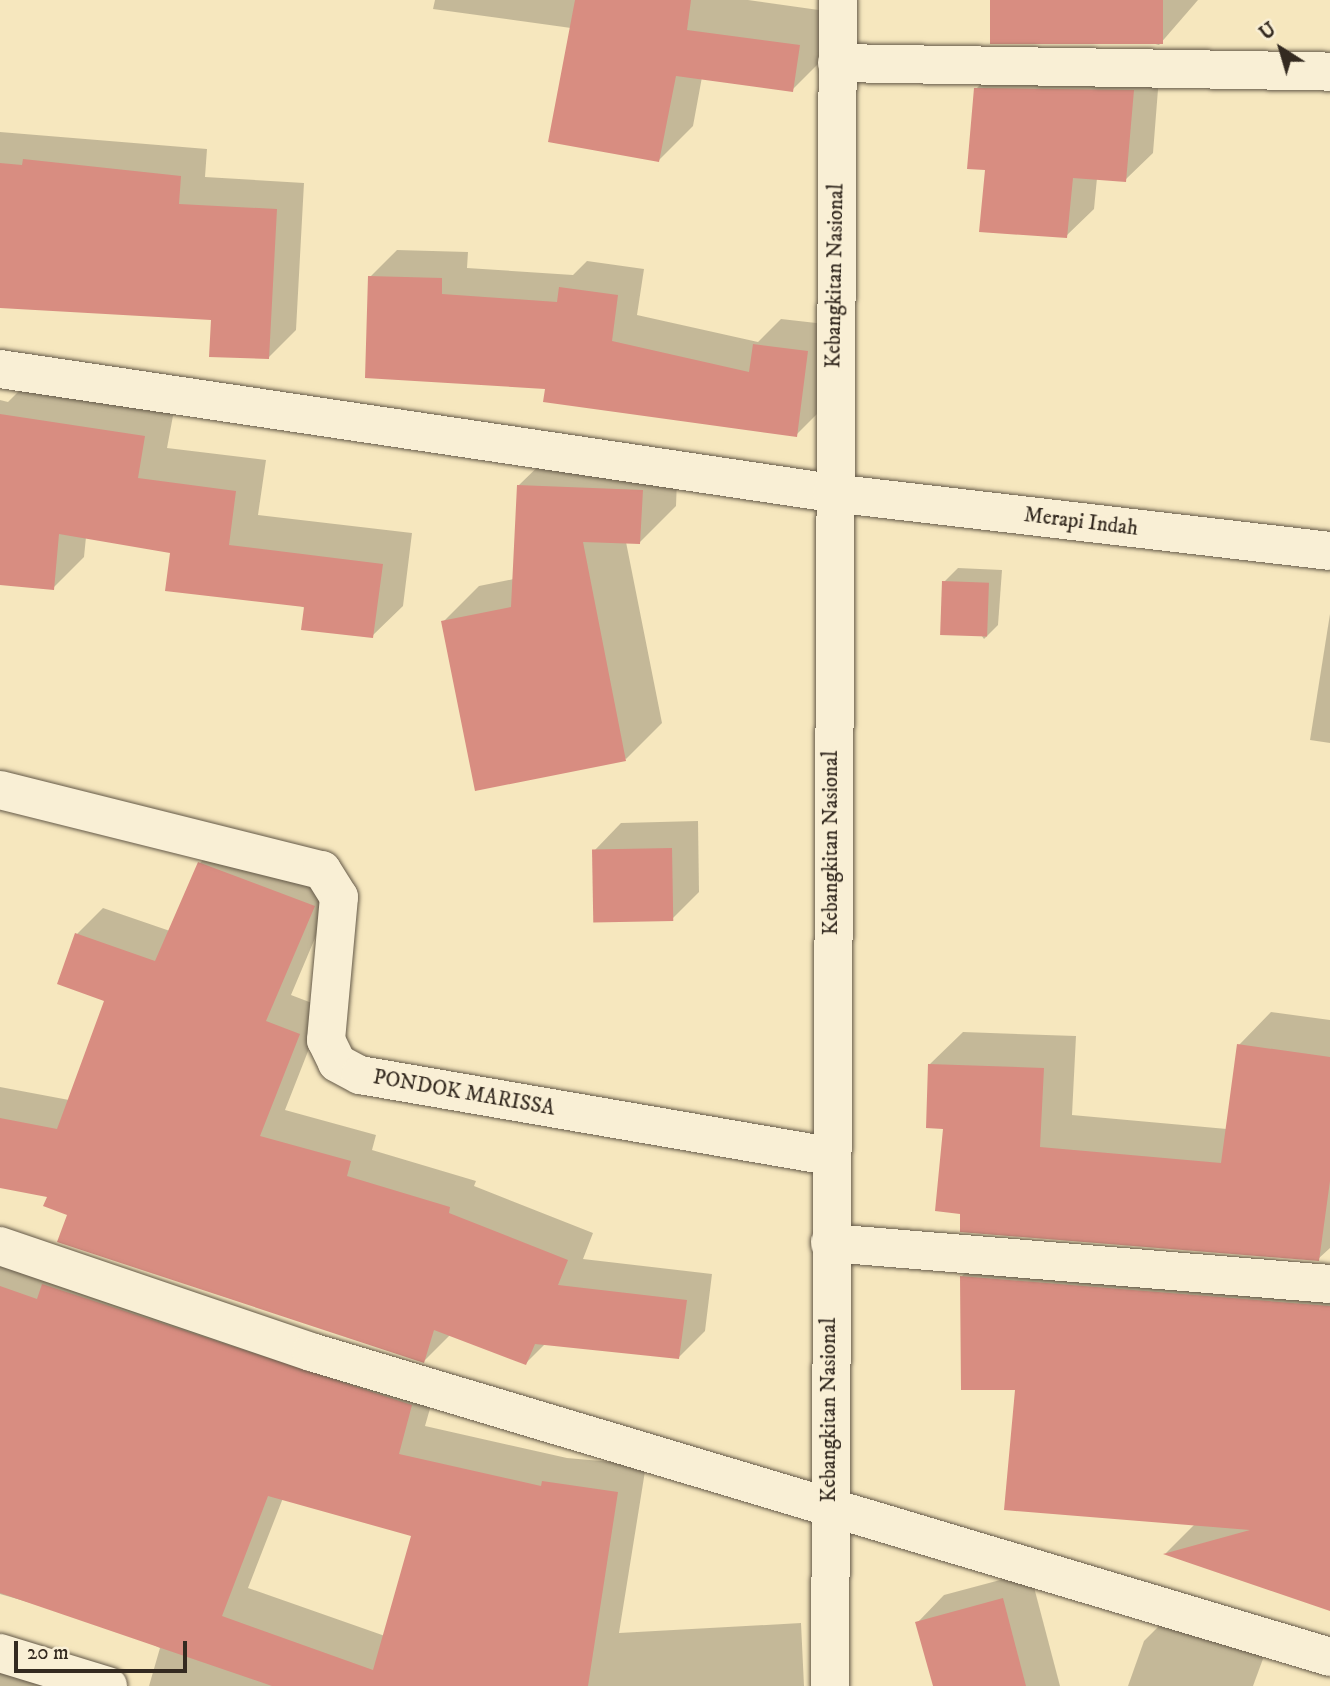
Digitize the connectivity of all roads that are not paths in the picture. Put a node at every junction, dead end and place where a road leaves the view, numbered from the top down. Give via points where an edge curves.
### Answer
1 (838, 0) edge
2 (837, 63) junction
3 (1330, 72) edge
4 (0, 369) edge
5 (832, 493) junction
6 (1330, 551) edge
7 (0, 790) edge
8 (830, 1156) junction
9 (830, 1243) junction
10 (0, 1246) edge
11 (1330, 1284) edge
12 (829, 1506) junction
13 (0, 1653) edge
14 (1330, 1657) edge
15 (108, 1686) edge
16 (830, 1686) edge

1 - 2 street, Kebangkitan Nasional
2 - 3 street
2 - 5 street, Kebangkitan Nasional
4 - 5 street, Merapi Indah
5 - 6 street, Merapi Indah
5 - 8 street, Kebangkitan Nasional
7 - 8 street, PONDOK MARISSA via 322,870 340,897 326,1040 337,1063 360,1075
8 - 9 street, Kebangkitan Nasional
9 - 11 street
9 - 12 street, Kebangkitan Nasional
10 - 12 street via 311,1352
12 - 14 street
12 - 16 street, Kebangkitan Nasional
13 - 15 street

